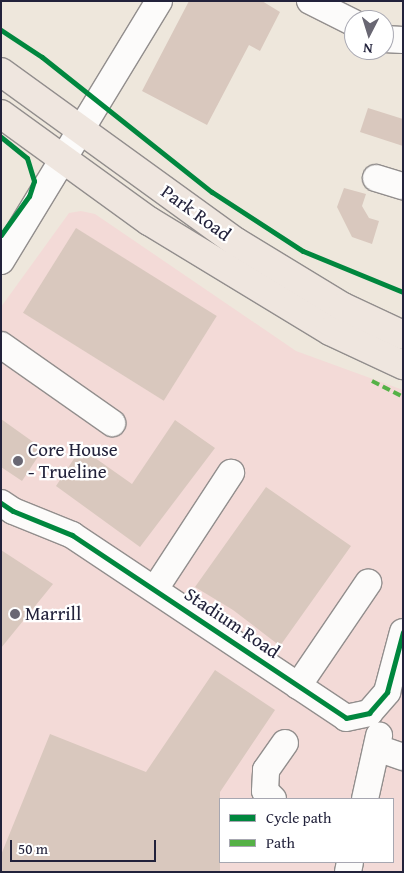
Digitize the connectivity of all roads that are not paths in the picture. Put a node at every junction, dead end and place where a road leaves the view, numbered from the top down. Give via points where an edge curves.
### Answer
1 (159, 1) edge
2 (306, 4) edge
3 (344, 19) edge
4 (1, 72) edge
5 (1, 114) edge
6 (80, 130) junction
7 (63, 159) junction
8 (376, 178) dead end
9 (403, 186) edge
10 (1, 261) edge
11 (403, 335) edge
12 (1, 345) edge
13 (403, 364) edge
14 (112, 423) dead end
15 (231, 473) dead end
16 (1, 503) edge
17 (368, 583) dead end
18 (155, 589) junction
19 (403, 632) edge
20 (298, 686) junction
21 (285, 743) dead end
22 (403, 757) edge
23 (272, 798) edge
24 (365, 798) edge

1 - 6 street
2 - 3 street
4 - 6 highway, Park Road
5 - 7 highway, Park Road
6 - 7 street
6 - 11 highway, Park Road via 236,242 343,307
7 - 10 street
7 - 13 highway, Park Road via 149,221 330,331
8 - 9 street
12 - 14 street
15 - 18 street
16 - 18 street, Stadium Road via 72,535
17 - 20 street
18 - 20 street, Stadium Road
19 - 20 street, Stadium Road via 388,692 369,713 346,718
21 - 23 street via 266,770 265,791
22 - 24 street via 378,742

